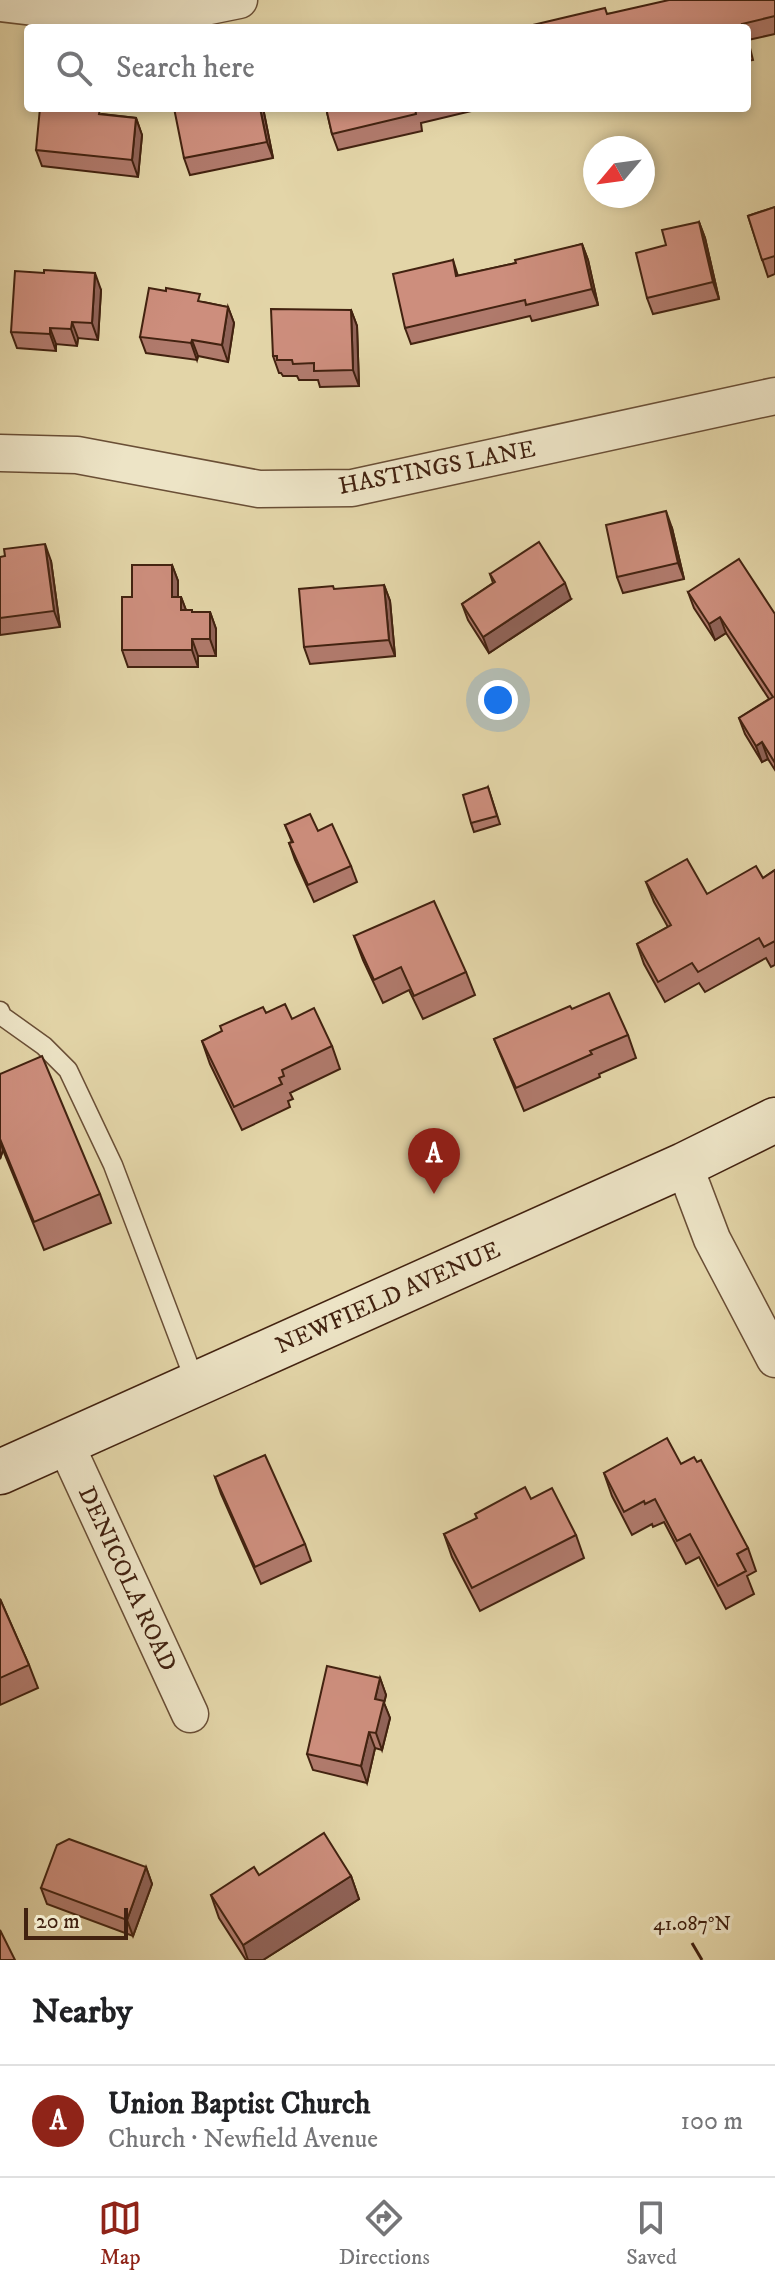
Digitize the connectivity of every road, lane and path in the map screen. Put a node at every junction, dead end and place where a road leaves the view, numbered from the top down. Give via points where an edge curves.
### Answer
1 (239, 0) edge
2 (0, 3) edge
3 (775, 396) edge
4 (0, 453) edge
5 (1, 1015) edge
6 (775, 1120) edge
7 (684, 1165) junction
8 (775, 1359) edge
9 (196, 1384) junction
10 (65, 1443) junction
11 (0, 1472) edge
12 (190, 1714) dead end

1 - 2 street via 165,15 111,16
3 - 4 street, HASTINGS LANE via 352,488 259,489 77,455
5 - 9 lane via 68,1070 113,1165
6 - 7 main road, NEWFIELD AVENUE
7 - 8 street via 712,1239
7 - 9 main road, NEWFIELD AVENUE
9 - 10 main road, NEWFIELD AVENUE
10 - 11 main road, NEWFIELD AVENUE
10 - 12 street, DENICOLA ROAD

